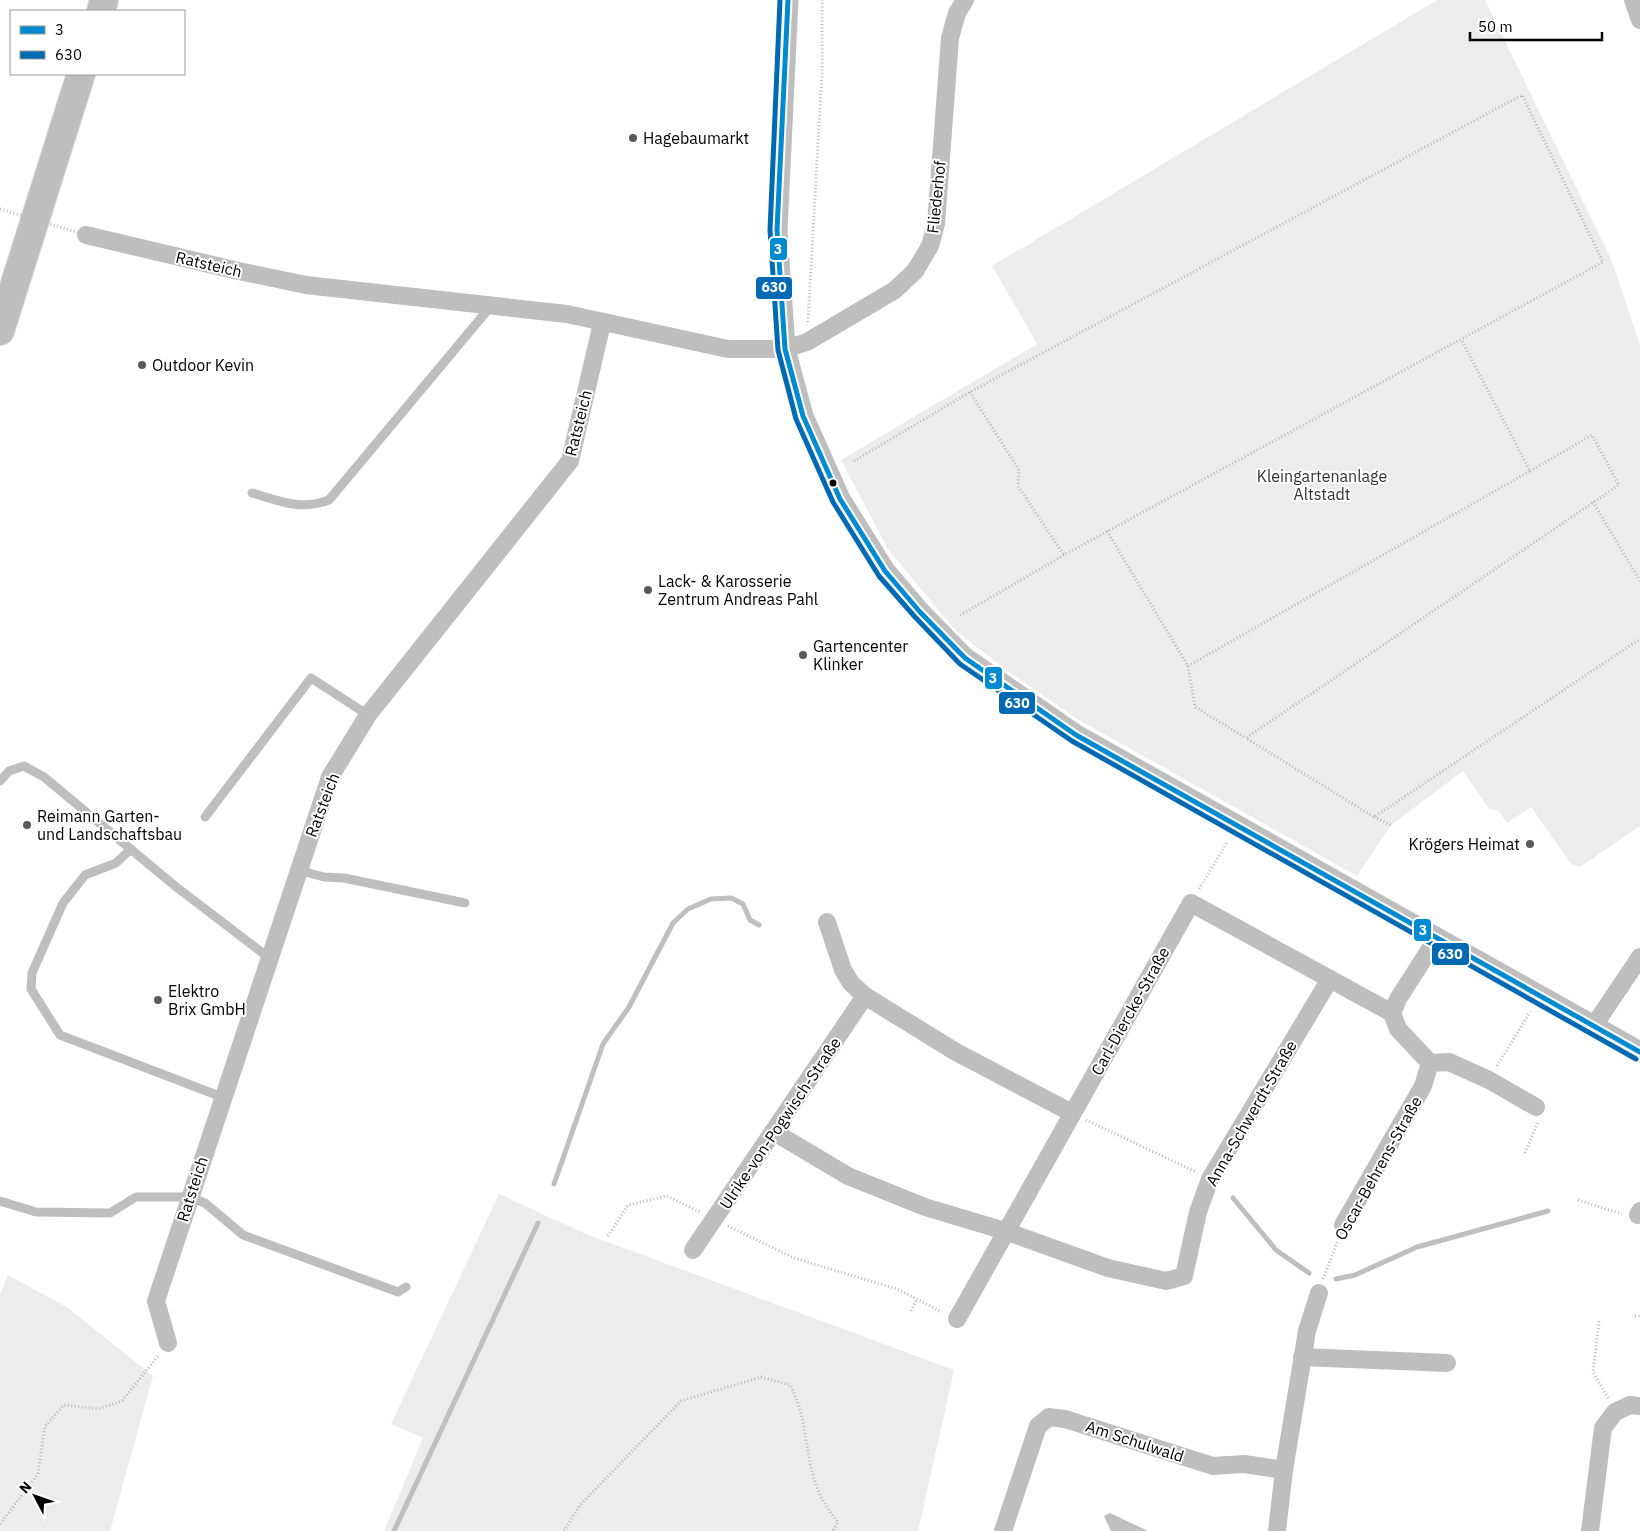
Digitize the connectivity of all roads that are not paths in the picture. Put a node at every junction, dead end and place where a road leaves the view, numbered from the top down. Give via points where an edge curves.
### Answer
1 (788, 0) edge
2 (965, 0) edge
3 (1633, 0) edge
4 (1640, 20) edge
5 (81, 75) edge
6 (86, 235) road end
7 (491, 306) junction
8 (602, 324) junction
9 (0, 331) edge
10 (785, 349) junction
11 (252, 493) dead end
12 (368, 715) junction
13 (0, 781) edge
14 (205, 817) dead end
15 (131, 849) junction
16 (298, 870) junction
17 (465, 903) dead end
18 (827, 922) dead end
19 (1437, 938) junction
20 (268, 957) junction
21 (1640, 957) edge
22 (1330, 979) junction
23 (865, 996) junction
24 (1392, 1013) junction
25 (1593, 1027) junction
26 (1640, 1052) edge
27 (1430, 1063) junction
28 (222, 1097) junction
29 (1536, 1107) road end
30 (1072, 1113) junction
31 (774, 1132) junction
32 (190, 1197) junction
33 (0, 1201) edge
34 (1343, 1225) road end
35 (1005, 1231) junction
36 (693, 1250) dead end
37 (406, 1287) dead end
38 (1319, 1293) dead end
39 (957, 1319) road end
40 (168, 1343) road end
41 (1302, 1357) junction
42 (1447, 1364) dead end
43 (1640, 1406) edge
44 (1284, 1470) junction
45 (1002, 1531) edge
46 (1277, 1531) edge
47 (1590, 1531) edge

1 - 10 street via 777,230
2 - 10 street, Fliederhof via 957,13 950,38 936,224 930,246 915,271 895,290 807,342
3 - 4 street
5 - 9 main road
6 - 7 street, Ratsteich via 306,284
7 - 8 street, Ratsteich via 567,314
7 - 11 lane via 329,500 312,506
8 - 10 street, Ratsteich via 728,349
8 - 12 street, Ratsteich via 570,461
10 - 19 street via 803,416 840,499 885,571 965,658 1076,735
12 - 14 lane via 311,678
12 - 16 street, Ratsteich via 330,777
13 - 15 lane via 9,771 24,766 31,769
15 - 20 lane
15 - 28 lane via 116,863 85,875 63,903 32,972 31,989 60,1034
16 - 17 lane
16 - 20 street, Ratsteich
18 - 23 street via 844,970 851,983
19 - 24 street
19 - 25 street
20 - 28 street, Ratsteich
21 - 25 street
22 - 24 street
22 - 30 street, Carl-Diercke-Straße via 1191,903
22 - 35 street, Anna-Schwerdt-Straße via 1210,1179 1198,1212 1184,1276 1166,1281 1108,1268
23 - 30 street via 956,1052
23 - 31 street, Ulrike-von-Pogwisch-Straße
24 - 27 street via 1398,1028
25 - 26 street
27 - 29 street via 1449,1062
27 - 34 street, Oscar-Behrens-Straße via 1423,1086
28 - 32 street, Ratsteich
30 - 35 street, Carl-Diercke-Straße
31 - 35 street via 848,1176 925,1207
31 - 36 street, Ulrike-von-Pogwisch-Straße
32 - 33 lane via 136,1197 110,1213 36,1212
32 - 37 lane via 205,1203 243,1235 398,1292
32 - 40 street, Ratsteich via 156,1301
35 - 39 street, Carl-Diercke-Straße
38 - 41 street
41 - 42 street
41 - 44 street
43 - 47 street via 1630,1405 1615,1412 1603,1428
44 - 45 street, Am Schulwald via 1244,1464 1213,1466 1066,1419 1049,1417 1038,1426
44 - 46 street

